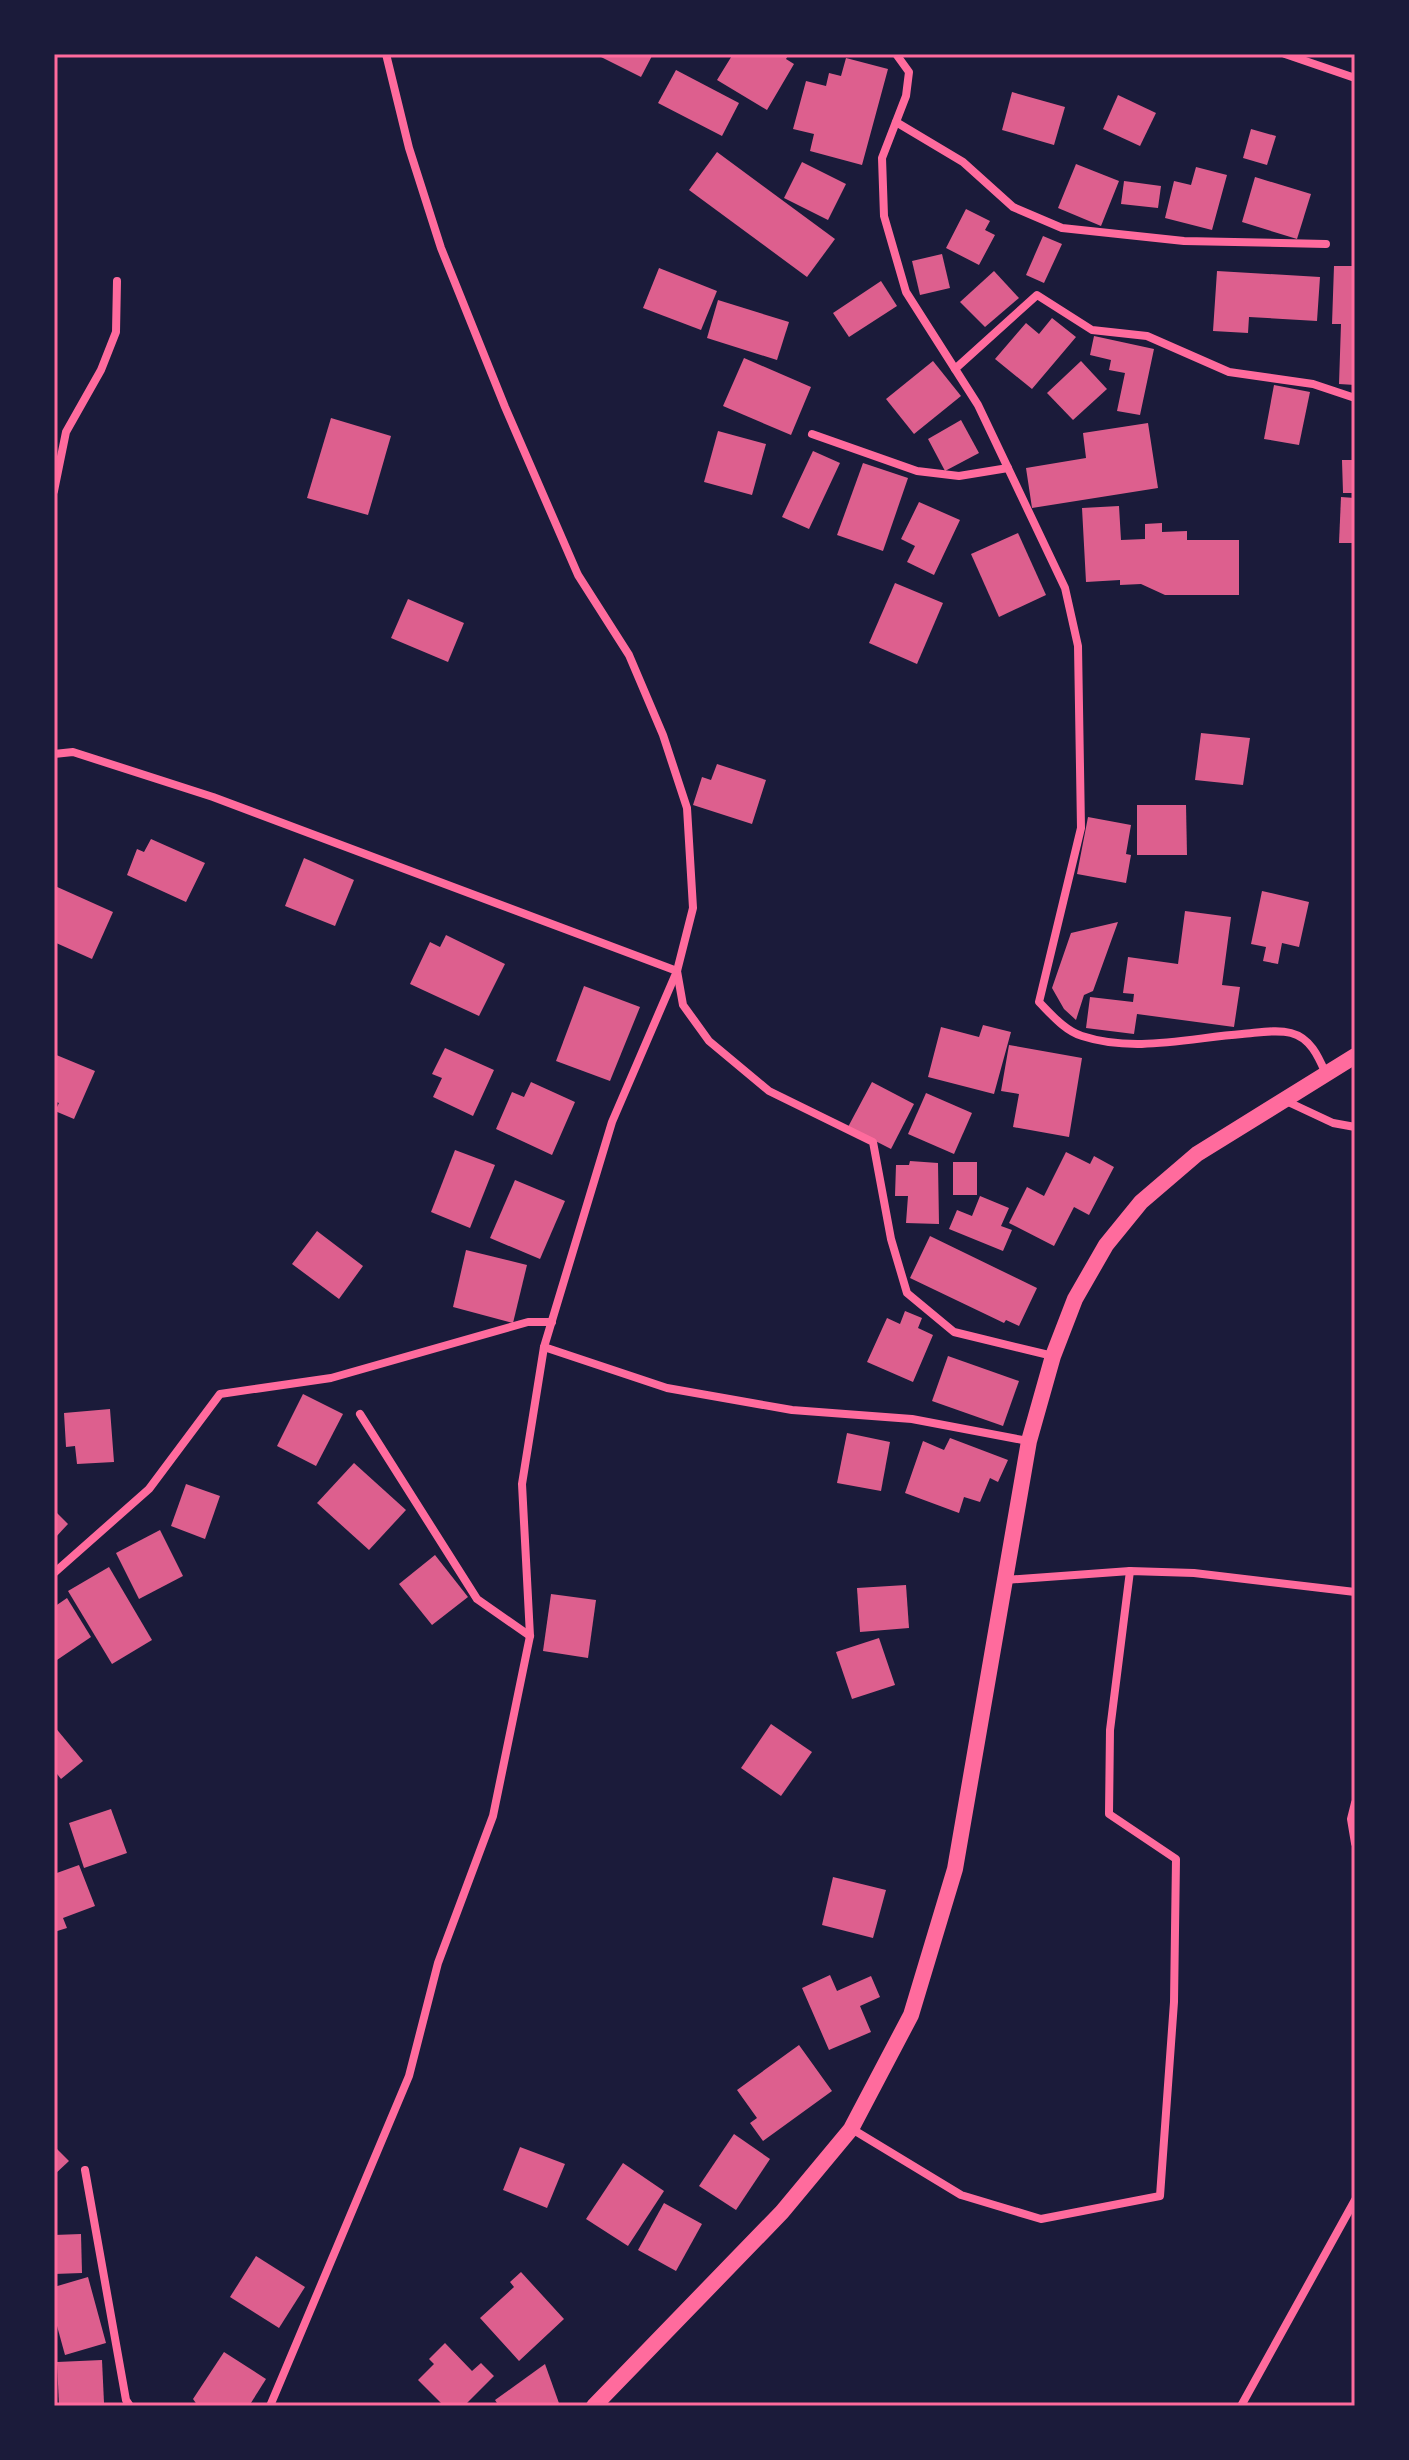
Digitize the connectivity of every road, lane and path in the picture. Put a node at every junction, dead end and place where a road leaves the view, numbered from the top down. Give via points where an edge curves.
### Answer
1 (386, 54) edge
2 (896, 54) edge
3 (1285, 54) edge
4 (1355, 78) edge
5 (896, 122) junction
6 (1326, 244) dead end
7 (117, 281) dead end
8 (955, 369) junction
9 (1355, 398) edge
10 (812, 434) dead end
11 (1008, 468) junction
12 (54, 491) edge
13 (54, 754) edge
14 (677, 971) junction
15 (1355, 1056) edge
16 (1326, 1074) junction
17 (1285, 1100) junction
18 (1355, 1127) edge
19 (552, 1322) junction
20 (544, 1347) junction
21 (1053, 1356) junction
22 (360, 1414) dead end
23 (1029, 1441) junction
24 (1130, 1571) junction
25 (54, 1573) edge
26 (1003, 1580) junction
27 (1354, 1590) edge
28 (530, 1636) junction
29 (1355, 1803) edge
30 (1355, 1843) edge
31 (851, 2129) junction
32 (85, 2170) dead end
33 (1355, 2200) edge
34 (130, 2406) edge
35 (270, 2406) edge
36 (594, 2406) edge
37 (1241, 2406) edge

1 - 14 street via 441,248 484,356 578,575 629,655 687,808 693,908
2 - 5 street via 909,72
3 - 4 street
5 - 6 street via 963,162 1013,207 1062,228 1184,241
5 - 8 street via 882,158 884,216 906,292
7 - 12 street via 116,332 66,432
8 - 9 street via 1037,295 1092,330 1147,336 1229,372 1313,384
8 - 11 street
10 - 11 street via 917,471 959,476
11 - 16 street via 1065,588 1078,646 1081,828 1039,1002 1081,1036 1156,1045 1292,1033 1317,1054
13 - 14 street via 73,752 213,797
14 - 19 street via 612,1122
14 - 21 street via 683,1005 709,1041 769,1091 873,1142 907,1293 954,1332
15 - 16 main road
16 - 17 main road
17 - 18 street via 1333,1123
17 - 21 main road via 1197,1154 1141,1202 1106,1245 1075,1299
19 - 20 street
19 - 25 street via 528,1322 331,1378 220,1394 149,1489
20 - 23 street via 667,1388 792,1410 912,1419
20 - 28 street via 522,1484
21 - 23 main road
22 - 28 street via 477,1599
23 - 26 main road
24 - 26 street
24 - 27 street
24 - 31 street via 1110,1730 1109,1814 1176,1859 1174,2002 1160,2196 1041,2219 961,2195
26 - 31 main road via 955,1869 911,2015
28 - 35 street via 493,1816 438,1963 409,2076
29 - 30 street
31 - 36 main road via 782,2212
32 - 34 street
33 - 37 street

